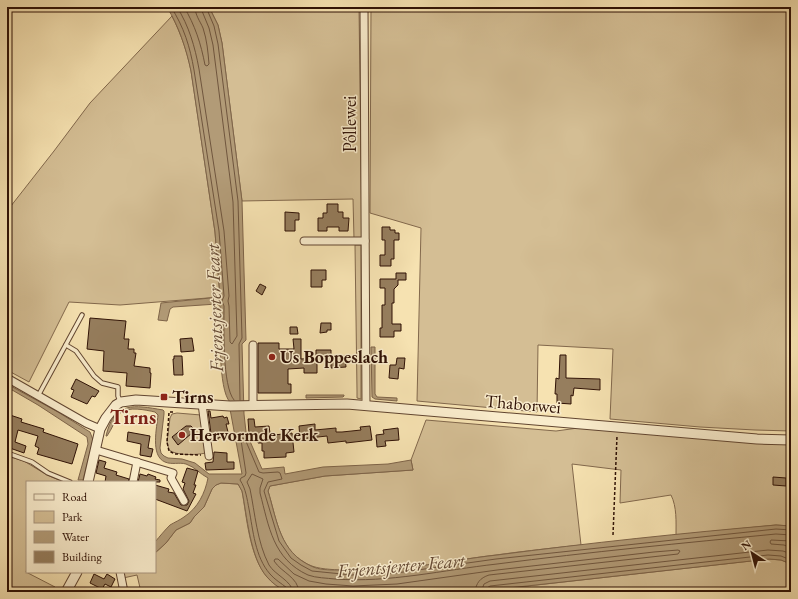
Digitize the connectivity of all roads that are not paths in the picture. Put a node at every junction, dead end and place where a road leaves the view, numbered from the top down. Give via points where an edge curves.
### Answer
1 (364, 7) edge
2 (304, 241) dead end
3 (365, 241) junction
4 (82, 315) dead end
5 (66, 345) junction
6 (253, 345) dead end
7 (7, 378) edge
8 (38, 396) junction
9 (120, 402) junction
10 (202, 404) junction
11 (249, 405) junction
12 (366, 406) junction
13 (100, 429) junction
14 (791, 440) edge
15 (96, 450) junction
16 (7, 453) edge
17 (208, 455) road end
18 (137, 462) junction
19 (68, 481) edge
20 (88, 481) edge
21 (132, 481) edge
22 (184, 501) dead end
23 (76, 573) edge
24 (120, 573) edge
25 (66, 592) edge
26 (124, 592) edge

1 - 3 street, Pôllewei
2 - 3 street
3 - 12 street, Pôllewei
4 - 5 lane
5 - 8 lane
5 - 9 lane via 76,350 102,383 118,387
6 - 11 street
7 - 8 street
8 - 13 street
9 - 10 street, Thaborwei via 136,400
9 - 13 street
10 - 11 street, Thaborwei
10 - 17 street
11 - 12 street, Thaborwei
12 - 14 street, Thaborwei via 756,440
13 - 15 street
15 - 18 street
15 - 20 street
16 - 19 lane via 32,462 48,473
18 - 21 street
18 - 22 street via 173,473 171,478
23 - 25 street
24 - 26 street

